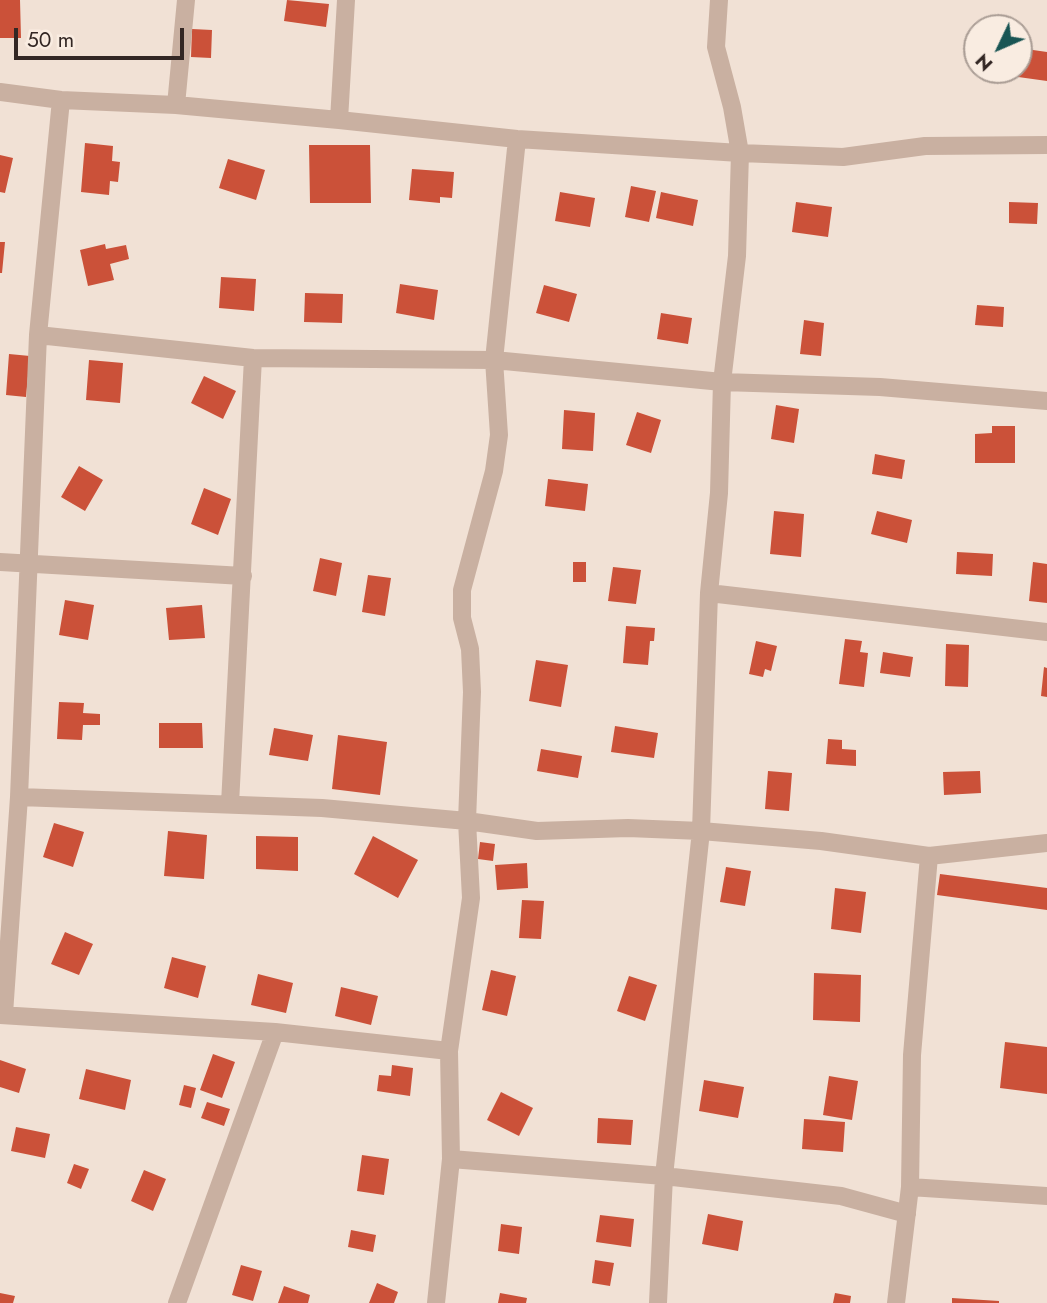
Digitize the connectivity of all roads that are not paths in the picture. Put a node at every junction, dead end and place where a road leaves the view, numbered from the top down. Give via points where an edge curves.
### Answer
1 (186, 0) edge
2 (346, 0) edge
3 (719, 0) edge
4 (0, 92) edge
5 (61, 100) junction
6 (176, 106) junction
7 (339, 120) junction
8 (517, 139) junction
9 (1047, 145) edge
10 (740, 153) junction
11 (38, 335) junction
12 (253, 358) junction
13 (494, 360) junction
14 (722, 382) junction
15 (1047, 401) edge
16 (0, 562) edge
17 (29, 563) junction
18 (243, 576) junction
19 (709, 593) junction
20 (1047, 632) edge
21 (19, 797) junction
22 (230, 804) junction
23 (467, 821) junction
24 (701, 831) junction
25 (1047, 843) edge
26 (929, 856) junction
27 (2, 1014) edge
28 (275, 1032) junction
29 (449, 1051) junction
30 (451, 1159) junction
31 (664, 1176) junction
32 (909, 1187) junction
33 (1047, 1196) edge
34 (907, 1214) junction
35 (177, 1303) edge
36 (436, 1303) edge
37 (659, 1303) edge
38 (896, 1303) edge

1 - 6 street
2 - 7 street
3 - 10 street via 716,47
4 - 5 street
5 - 6 street
5 - 11 street
6 - 7 street
7 - 8 street
8 - 10 street
8 - 13 street
9 - 10 street via 925,146 843,157
10 - 14 street via 737,256
11 - 12 street
11 - 17 street
12 - 13 street
12 - 18 street
13 - 14 street
13 - 23 street via 499,435 494,471 462,590 472,692
14 - 15 street via 880,387
14 - 19 street via 719,493
16 - 17 street
17 - 18 street
17 - 21 street
18 - 22 street
19 - 20 street
19 - 24 street
21 - 22 street
21 - 27 street
22 - 23 street
23 - 24 street via 537,831
23 - 29 street via 471,898
24 - 26 street
24 - 31 street
25 - 26 street
26 - 32 street via 912,1055
27 - 28 street
28 - 29 street
28 - 35 street
29 - 30 street
30 - 31 street
30 - 36 street
31 - 34 street via 841,1196
31 - 37 street
32 - 33 street
32 - 34 street
34 - 38 street

